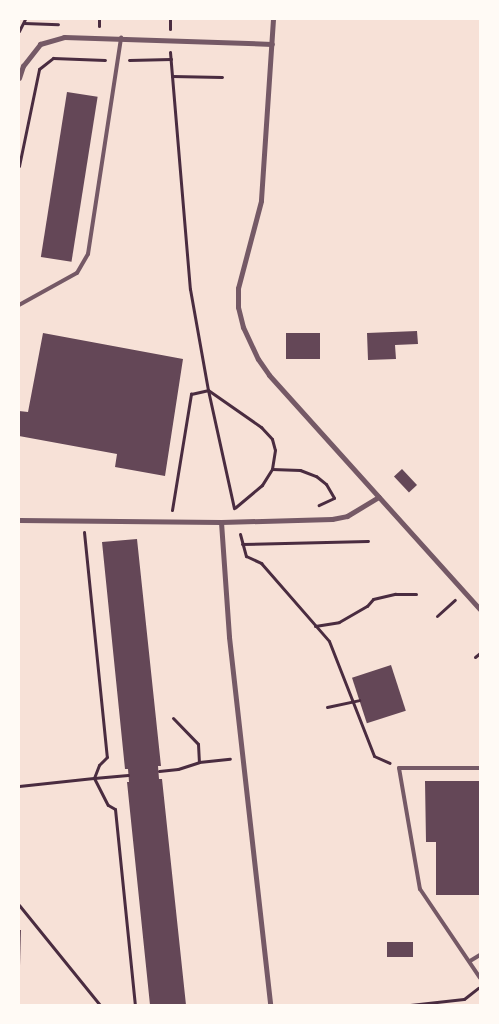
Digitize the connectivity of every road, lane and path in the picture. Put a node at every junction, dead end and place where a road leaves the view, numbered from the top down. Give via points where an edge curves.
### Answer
1 (25, 19) edge
2 (273, 19) edge
3 (19, 31) edge
4 (121, 38) junction
5 (169, 41) junction
6 (272, 44) junction
7 (171, 59) junction
8 (117, 60) junction
9 (172, 76) junction
10 (222, 77) dead end
11 (19, 78) edge
12 (19, 166) edge
13 (19, 305) edge
14 (208, 390) junction
15 (272, 469) junction
16 (379, 497) junction
17 (316, 507) dead end
18 (234, 508) junction
19 (243, 508) dead end
20 (19, 520) edge
21 (83, 521) junction
22 (170, 522) junction
23 (221, 522) junction
24 (237, 522) junction
25 (368, 541) dead end
26 (242, 544) junction
27 (464, 591) junction
28 (416, 594) dead end
29 (480, 609) edge
30 (436, 616) dead end
31 (315, 626) junction
32 (480, 653) edge
33 (475, 658) dead end
34 (359, 700) dead end
35 (353, 701) junction
36 (327, 706) dead end
37 (173, 718) dead end
38 (243, 758) junction
39 (199, 762) junction
40 (399, 768) junction
41 (480, 768) edge
42 (159, 771) dead end
43 (128, 775) dead end
44 (94, 778) junction
45 (19, 786) edge
46 (19, 905) edge
47 (480, 955) edge
48 (470, 961) junction
49 (480, 978) edge
50 (480, 986) edge
51 (100, 1005) edge
52 (135, 1005) edge
53 (270, 1005) edge
54 (410, 1005) edge

1 - 3 path
2 - 6 street
4 - 5 street
4 - 8 lane
4 - 11 street via 64,37 40,44 23,66
5 - 6 street
5 - 7 path
6 - 16 street via 261,201 238,288 238,307 243,327 269,375
7 - 8 path
7 - 9 path
8 - 12 path via 53,58 38,69
8 - 13 lane via 88,254 77,273
9 - 10 path
9 - 14 path via 190,289
14 - 15 path via 261,427 272,439 275,450
14 - 18 path
14 - 22 path via 191,394
15 - 17 path via 300,470 326,484 334,498
15 - 18 path via 262,485
16 - 24 street via 347,516 332,519
16 - 27 street
18 - 19 path
18 - 24 path
20 - 21 street
21 - 22 street
21 - 44 path via 108,757 99,765
22 - 23 street
23 - 24 street
23 - 38 street via 229,637
24 - 26 path
25 - 26 path
26 - 31 path via 246,556 261,563
27 - 29 street
27 - 30 path
28 - 31 path via 373,599 339,622
31 - 35 path via 329,641
32 - 33 path
34 - 35 path
35 - 36 path
35 - 40 path via 374,756
37 - 39 path via 198,744
38 - 39 path
38 - 53 street
39 - 42 path
40 - 41 lane
40 - 48 lane via 420,889
43 - 44 path
44 - 45 path
44 - 52 path via 108,805 115,809
46 - 51 path
47 - 48 lane
48 - 49 lane
50 - 54 path via 464,999

